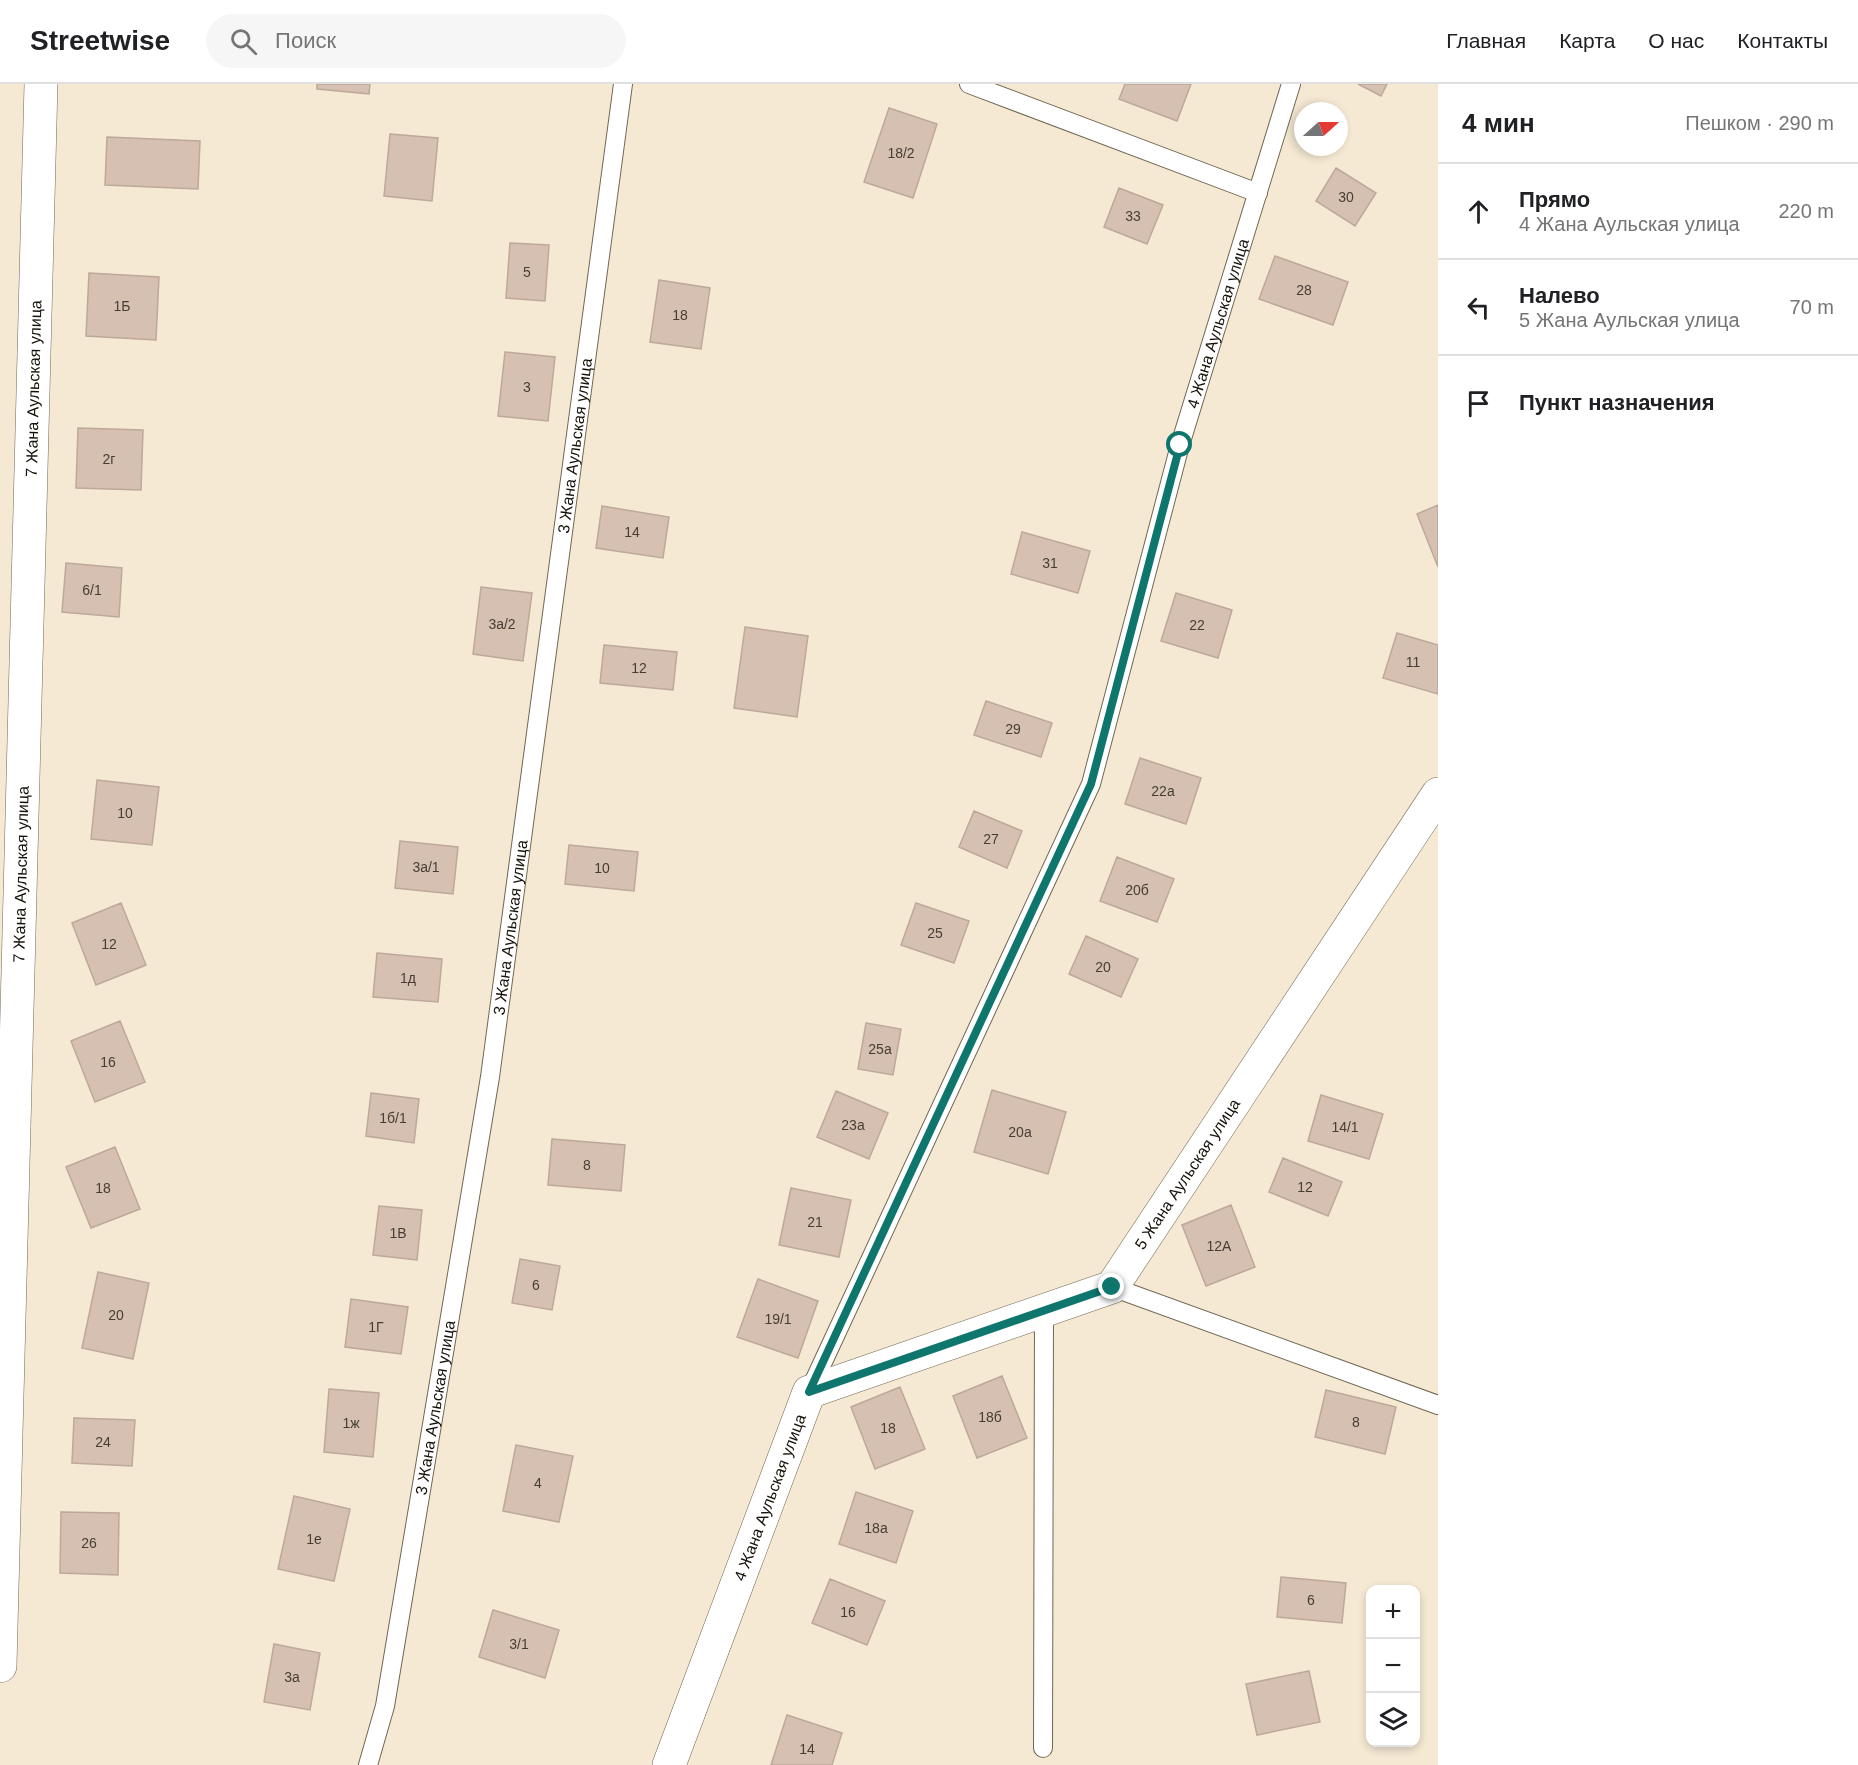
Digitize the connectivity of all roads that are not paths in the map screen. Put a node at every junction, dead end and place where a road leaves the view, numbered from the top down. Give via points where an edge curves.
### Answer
1 (41, 84) edge
2 (623, 84) edge
3 (969, 84) edge
4 (1292, 84) edge
5 (1258, 193) junction
6 (1438, 794) edge
7 (1112, 1287) junction
8 (1044, 1311) junction
9 (809, 1392) junction
10 (1438, 1405) edge
11 (0, 1666) edge
12 (1043, 1748) dead end
13 (368, 1765) edge
14 (669, 1765) edge

1 - 11 street, 7 Жана Аульская улица
2 - 13 lane, 3 Жана Аульская улица via 490,1077 385,1706
3 - 5 lane
4 - 5 lane, 4 Жана Аульская улица
5 - 9 lane, 4 Жана Аульская улица via 1180,445 1091,784
6 - 7 street, 5 Жана Аульская улица
7 - 8 street
7 - 10 lane
8 - 9 street
8 - 12 lane
9 - 14 street, 4 Жана Аульская улица

